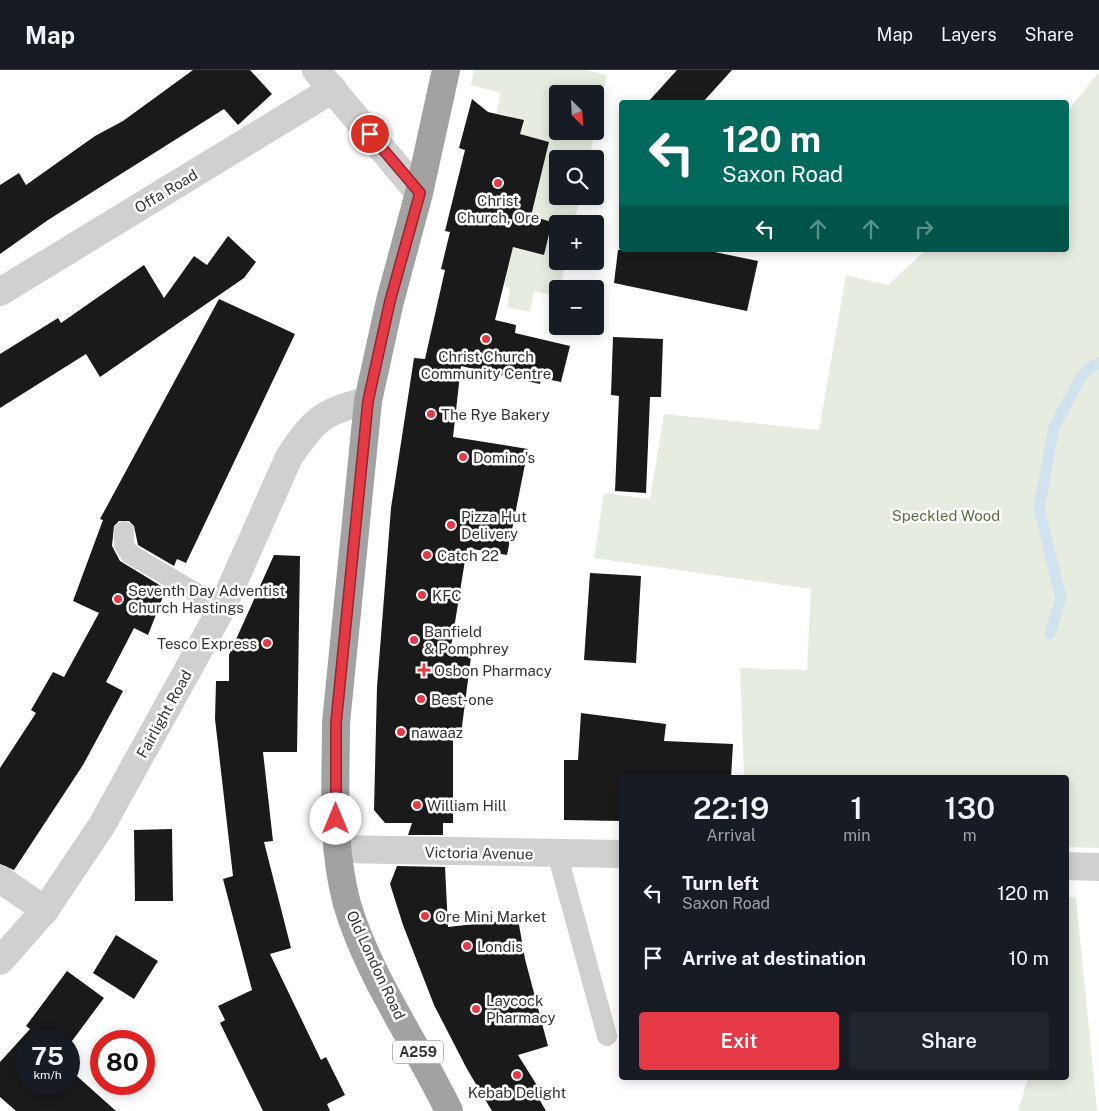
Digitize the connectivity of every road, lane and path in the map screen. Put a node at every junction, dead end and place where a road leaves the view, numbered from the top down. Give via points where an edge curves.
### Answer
1 (446, 70) edge
2 (324, 80) edge
3 (420, 193) junction
4 (0, 292) edge
5 (368, 401) junction
6 (124, 531) dead end
7 (222, 608) junction
8 (336, 849) junction
9 (556, 853) junction
10 (619, 854) edge
11 (1069, 866) edge
12 (1099, 867) edge
13 (0, 878) edge
14 (45, 910) junction
15 (0, 961) edge
16 (607, 1036) dead end
17 (449, 1111) edge

1 - 3 highway, Old London Road / A259
2 - 3 street
2 - 4 street, Offa Road
3 - 5 highway, Old London Road / A259 via 390,301
5 - 7 street, Fairlight Road via 323,415 304,434 289,457
5 - 8 highway, Old London Road / A259 via 336,723
6 - 7 lane via 124,545 130,554
7 - 14 street, Fairlight Road via 102,825
8 - 9 street, Victoria Avenue
8 - 17 highway, Old London Road / A259 via 347,903 361,940
9 - 10 street, Victoria Avenue
9 - 16 lane
11 - 12 street
13 - 14 street
14 - 15 street, Fairlight Road

